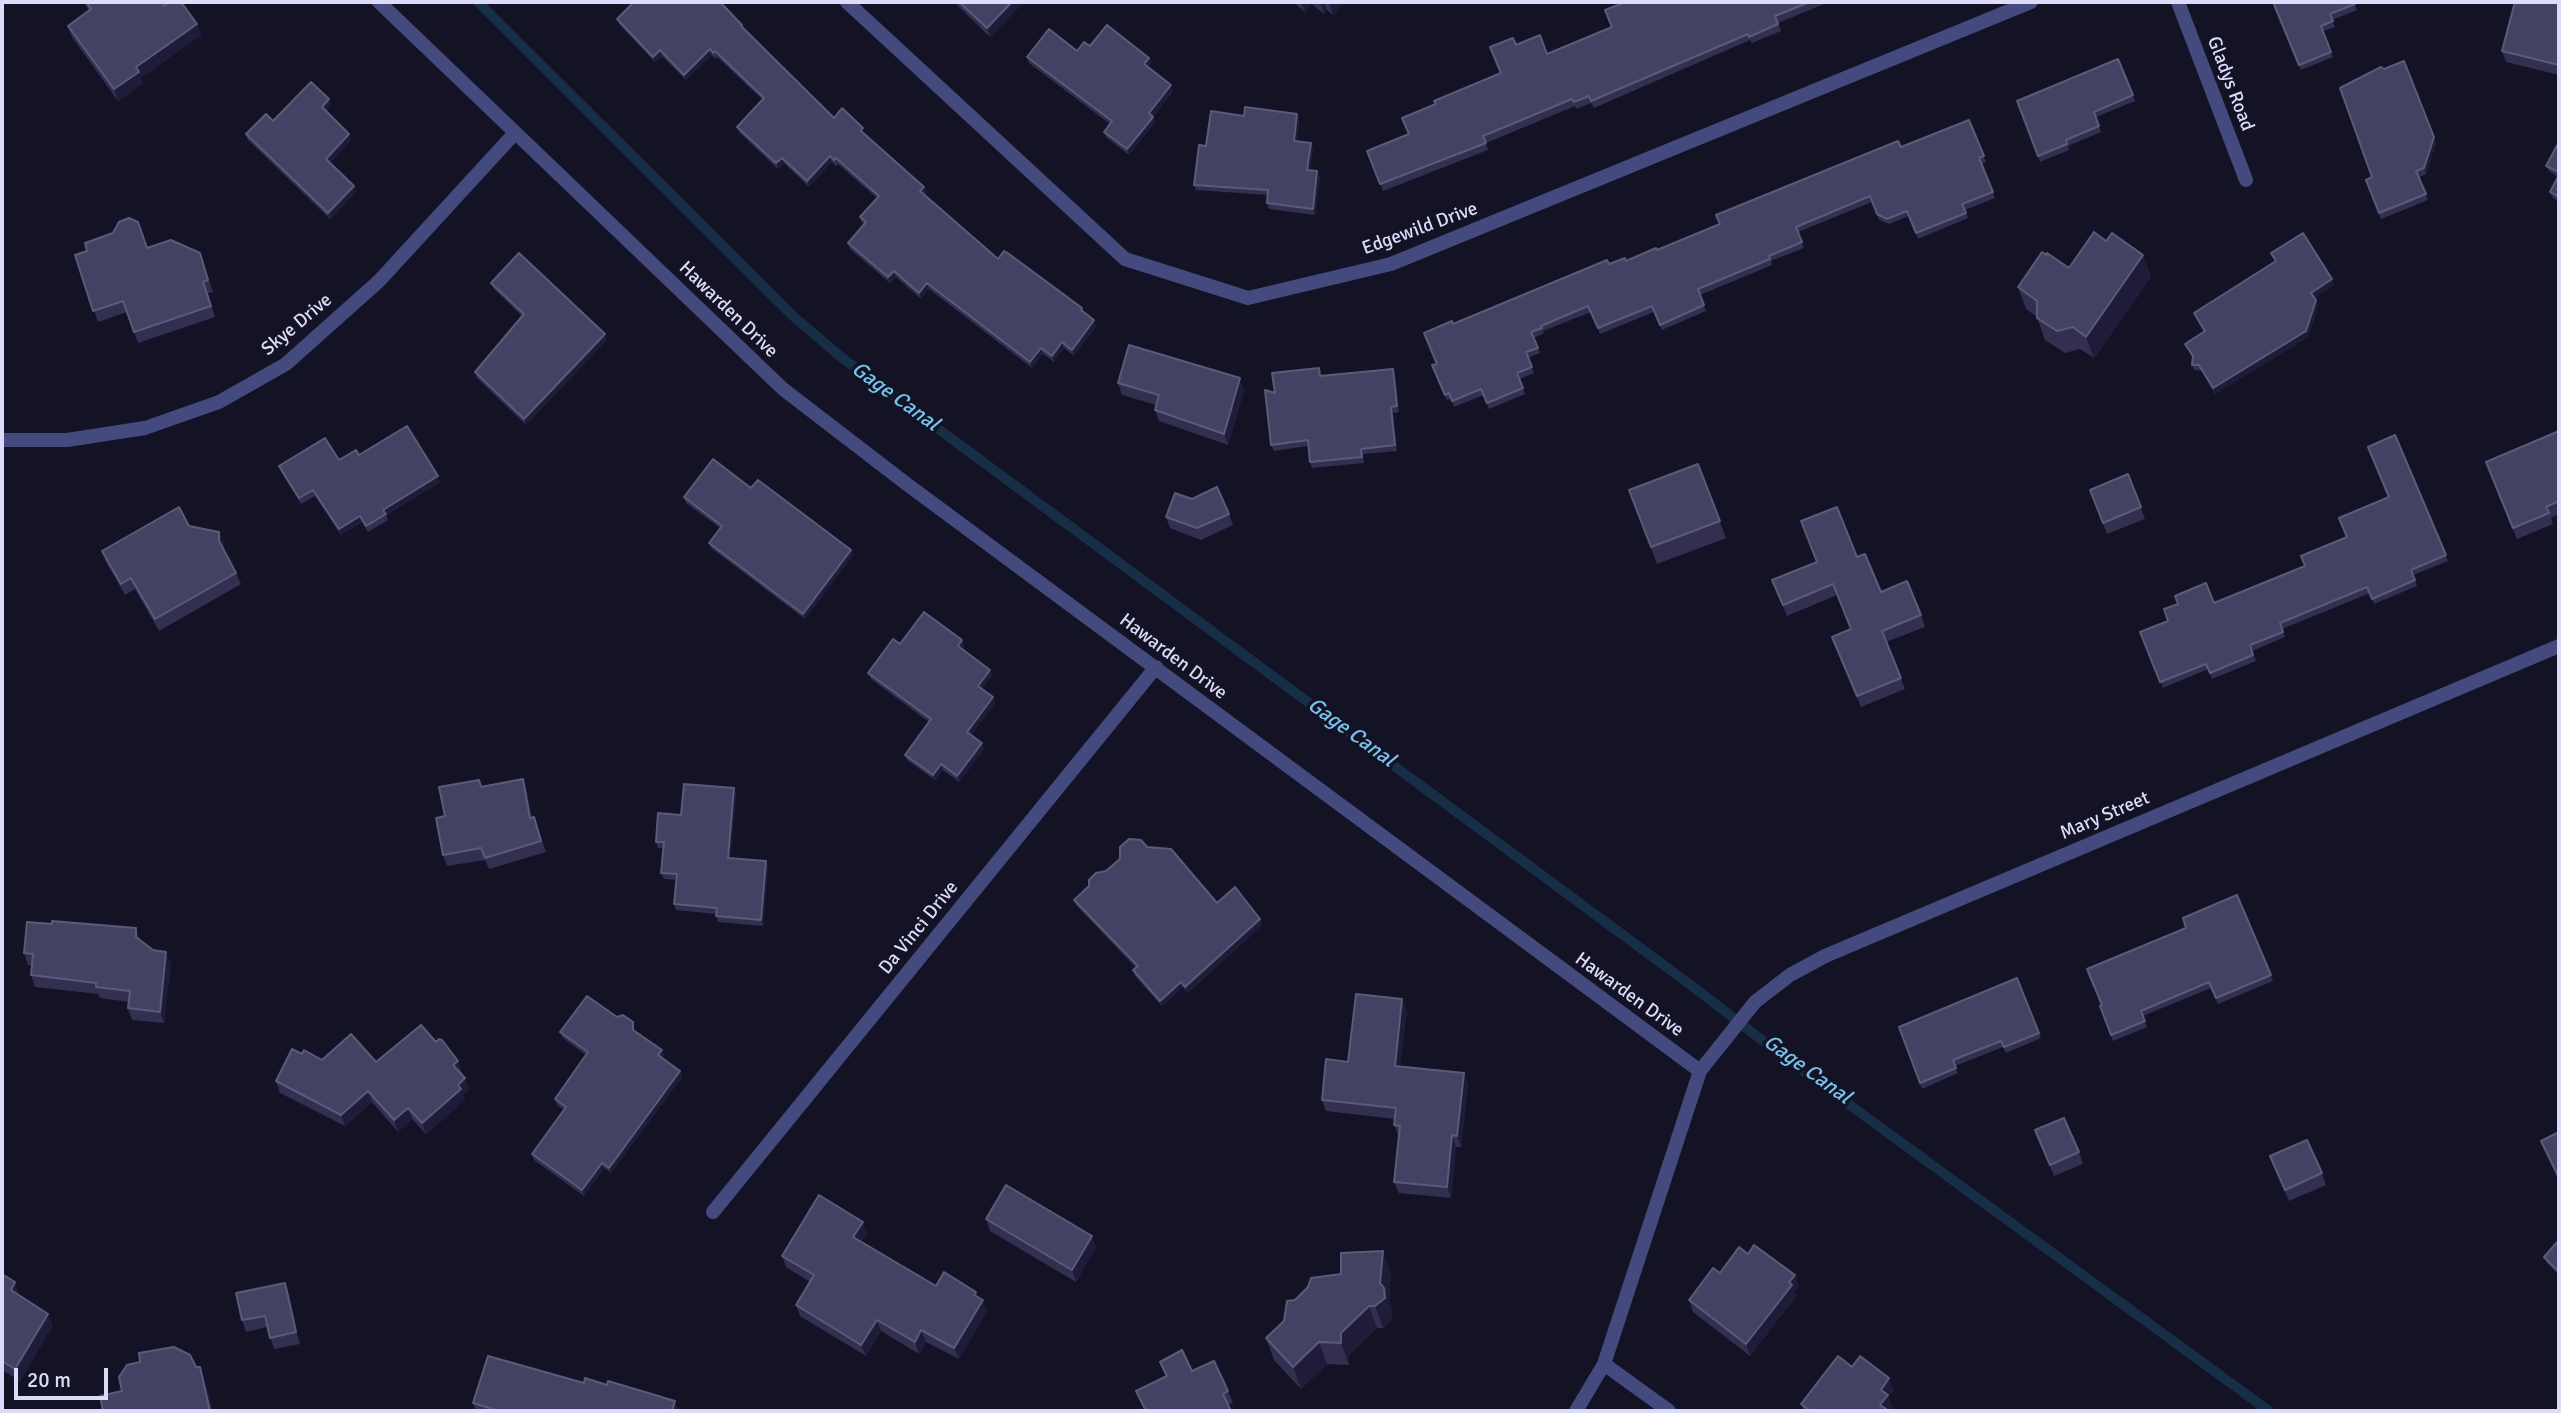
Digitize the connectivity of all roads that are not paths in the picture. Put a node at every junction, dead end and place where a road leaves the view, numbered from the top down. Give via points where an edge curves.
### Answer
1 (379, 2) edge
2 (847, 2) edge
3 (2031, 2) edge
4 (2178, 2) edge
5 (514, 134) junction
6 (2246, 180) dead end
7 (2, 440) edge
8 (2559, 646) edge
9 (1156, 667) junction
10 (1700, 1072) junction
11 (713, 1212) dead end
12 (1604, 1364) junction
13 (1576, 1411) edge
14 (1669, 1411) edge

1 - 5 street, Hawarden Drive
2 - 3 street, Edgewild Drive via 1125,259 1248,298 1391,264
4 - 6 street, Gladys Road
5 - 7 street, Skye Drive via 379,281 286,364 219,402 145,428 67,440
5 - 9 street, Hawarden Drive via 783,389
8 - 10 street, Mary Street via 1825,956 1755,1002
9 - 10 street, Hawarden Drive
9 - 11 street, Da Vinci Drive
10 - 12 street
12 - 13 street
12 - 14 street

